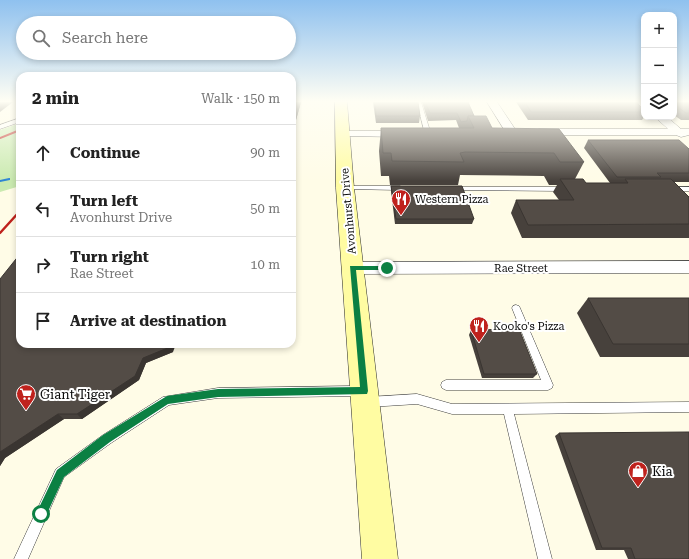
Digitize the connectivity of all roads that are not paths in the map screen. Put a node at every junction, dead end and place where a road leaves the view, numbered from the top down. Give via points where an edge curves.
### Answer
1 (343, 128) edge
2 (426, 128) edge
3 (515, 128) edge
4 (496, 132) edge
5 (519, 132) junction
6 (684, 132) edge
7 (443, 133) edge
8 (343, 134) junction
9 (428, 134) junction
10 (689, 141) edge
11 (345, 188) junction
12 (408, 188) edge
13 (447, 188) edge
14 (572, 189) edge
15 (666, 189) edge
16 (689, 189) edge
17 (689, 267) edge
18 (353, 268) junction
19 (516, 308) dead end
20 (446, 385) dead end
21 (364, 397) junction
22 (689, 407) edge
23 (508, 408) junction
24 (21, 559) edge
25 (380, 559) edge
26 (545, 559) edge

1 - 8 street, Avonhurst Drive
2 - 9 lane
3 - 5 street
4 - 5 street
5 - 6 street
6 - 10 street
7 - 9 street
8 - 9 street
8 - 11 street, Avonhurst Drive
11 - 12 lane
11 - 18 street, Avonhurst Drive
13 - 14 lane
15 - 16 lane
17 - 18 street, Rae Street
18 - 21 street, Avonhurst Drive
19 - 20 lane via 548,384
21 - 23 lane via 417,399 452,409
21 - 24 lane via 218,393 167,400 106,439 60,474
21 - 25 street, Avonhurst Drive
22 - 23 lane
23 - 26 lane

